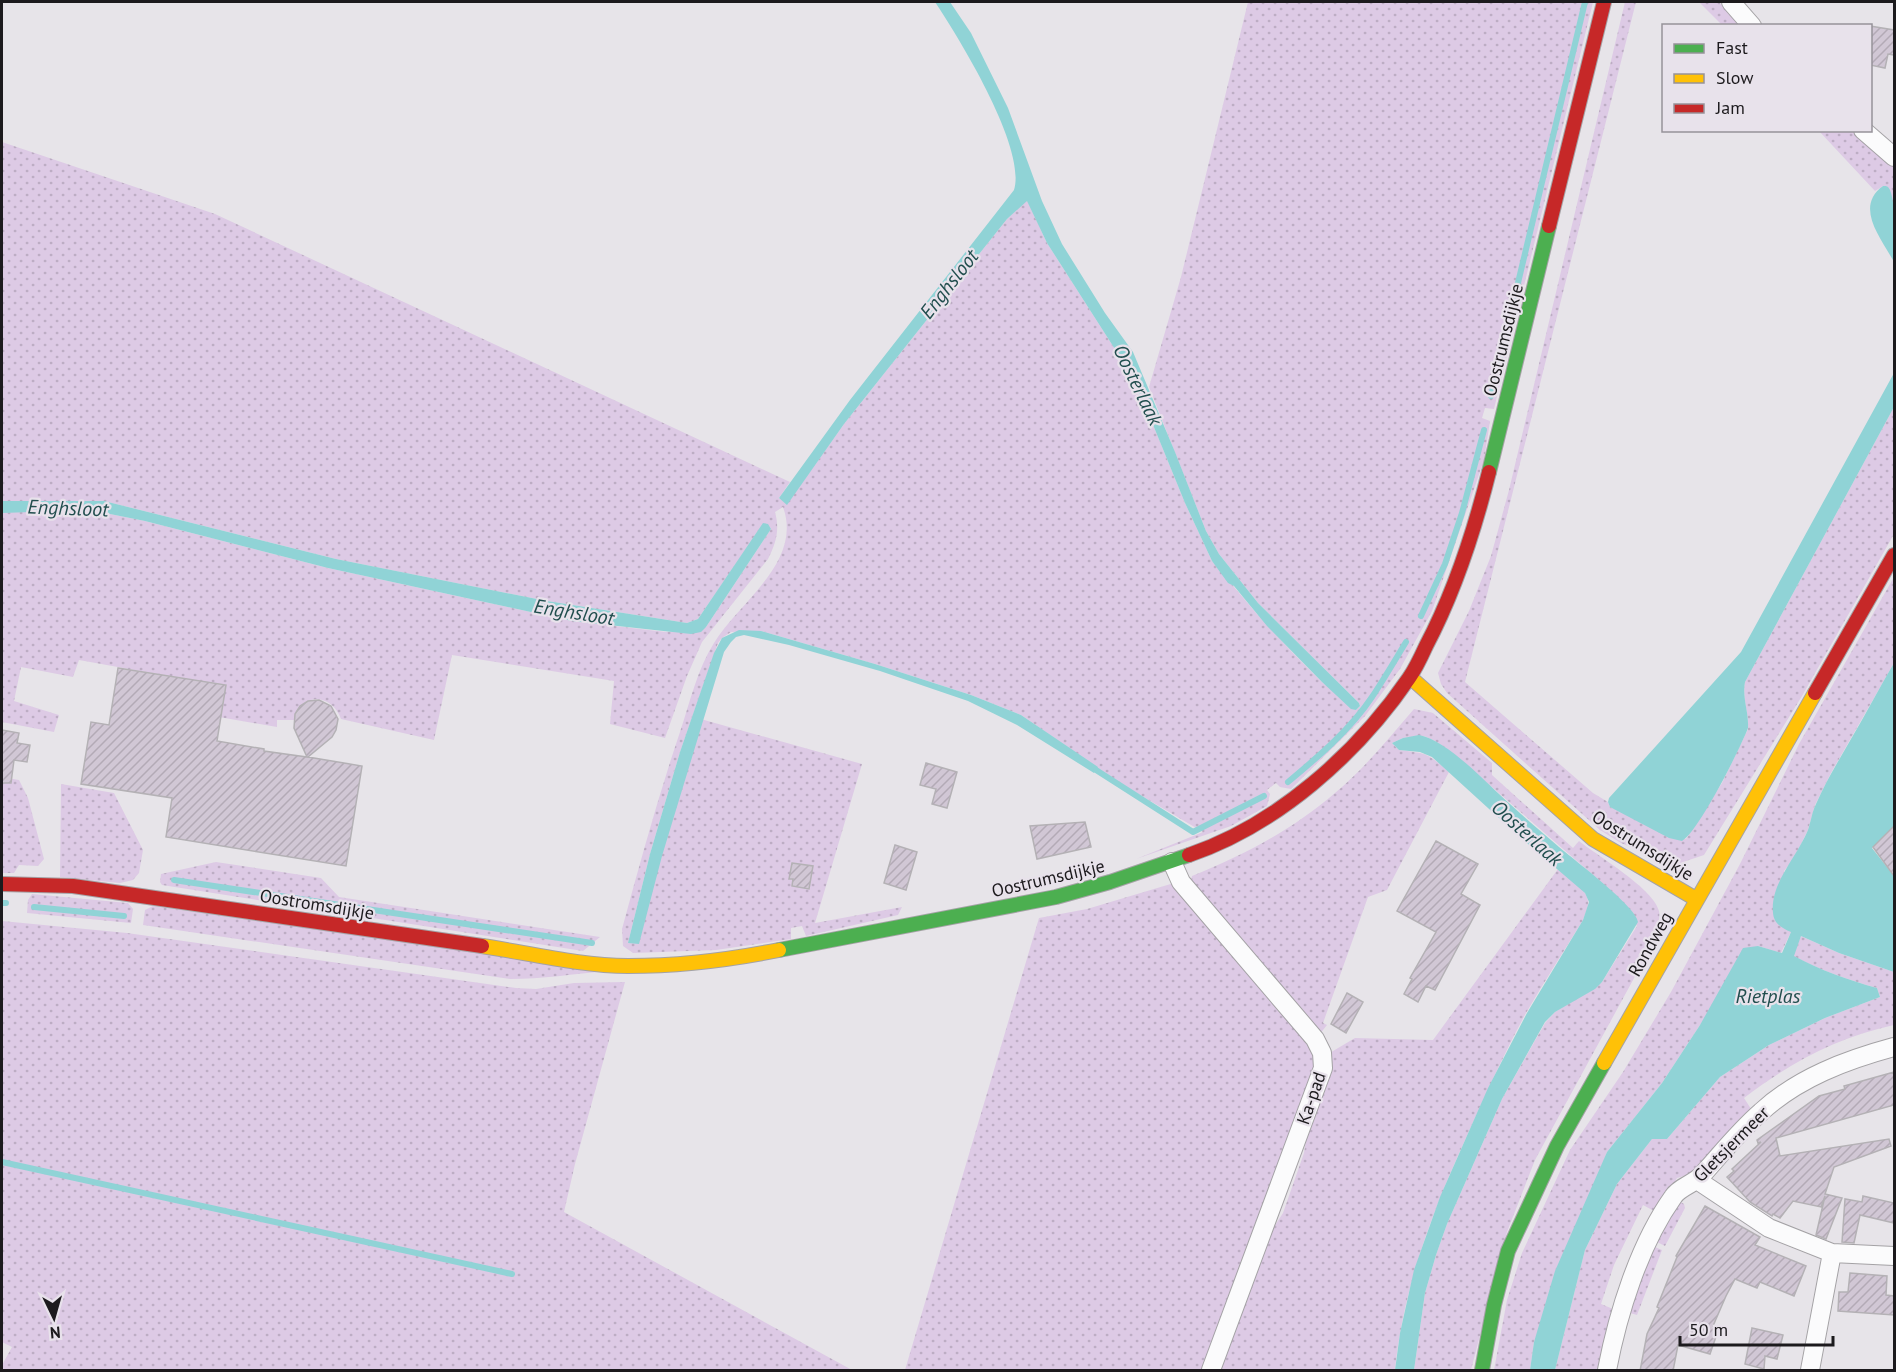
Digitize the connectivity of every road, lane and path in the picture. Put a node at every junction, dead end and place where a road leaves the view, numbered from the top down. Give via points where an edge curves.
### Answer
1 (1604, 2) edge
2 (1731, 2) edge
3 (1750, 24) edge
4 (1865, 132) edge
5 (1894, 156) edge
6 (1894, 555) edge
7 (1410, 677) junction
8 (1172, 862) junction
9 (2, 884) edge
10 (1696, 899) junction
11 (627, 966) joint
12 (1894, 1047) edge
13 (1697, 1180) junction
14 (1832, 1253) junction
15 (1894, 1256) edge
16 (1211, 1371) edge
17 (1482, 1371) edge
18 (1607, 1371) edge
19 (1810, 1371) edge

1 - 7 street, Oostrumsdijkje via 1479,513 1443,614
2 - 3 street
4 - 5 street
6 - 10 street, Rondweg
7 - 8 street, Oostrumsdijkje via 1350,750 1302,793 1233,836
7 - 10 street, Oostrumsdijkje via 1593,838
8 - 11 street, Oostrumsdijkje via 1056,897 761,954 703,963
8 - 16 street, Ka-pad via 1181,882 1315,1039 1322,1053 1323,1068
9 - 11 street, Oostromsdijkje via 73,886
10 - 17 street, Rondweg via 1557,1146 1508,1251
12 - 13 street, Gletsjermeer via 1821,1072 1781,1096
13 - 14 street via 1768,1228
13 - 18 street, Gletsjermeer via 1674,1194 1653,1230 1631,1281
14 - 15 street
14 - 19 street

